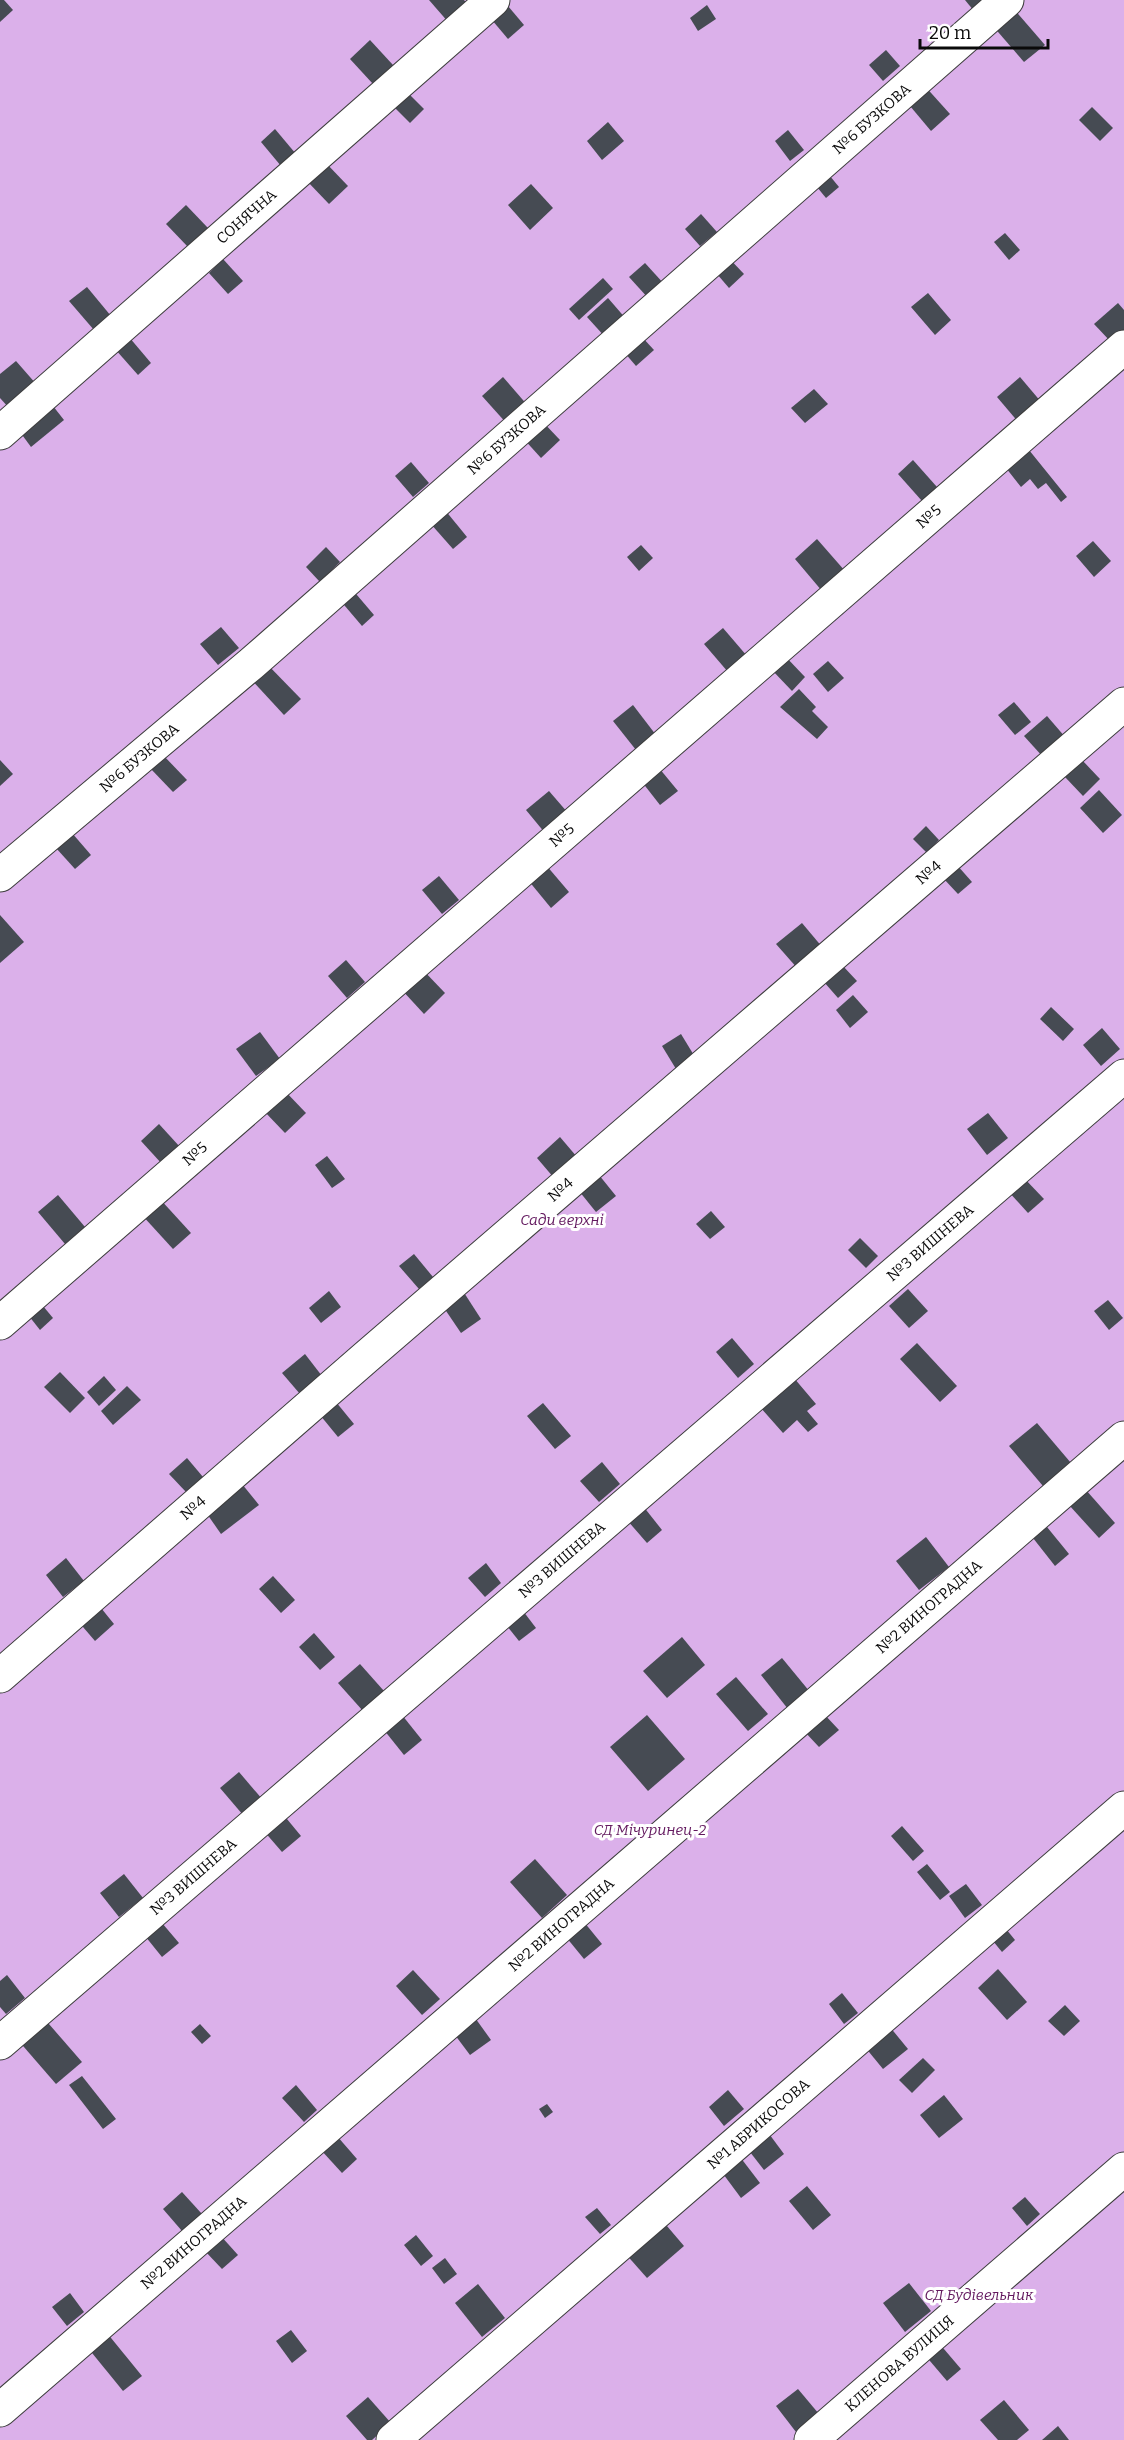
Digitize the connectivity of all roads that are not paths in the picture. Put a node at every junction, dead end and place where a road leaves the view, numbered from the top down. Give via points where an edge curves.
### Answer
1 (493, 0) edge
2 (1007, 0) edge
3 (1124, 347) edge
4 (0, 433) edge
5 (1124, 704) edge
6 (0, 875) edge
7 (1124, 1076) edge
8 (0, 1323) edge
9 (1124, 1438) edge
10 (0, 1676) edge
11 (1124, 1808) edge
12 (0, 2043) edge
13 (1124, 2169) edge
14 (0, 2410) edge
15 (393, 2440) edge
16 (811, 2440) edge

1 - 4 lane, СОНЯЧНА
2 - 6 lane, №6 БУЗКОВА via 251,664
3 - 8 lane, №5
5 - 10 lane, №4
7 - 12 lane, №3 ВИШНЕВА
9 - 14 lane, №2 ВИНОГРАДНА
11 - 15 lane, №1 АБРИКОСОВА
13 - 16 lane, КЛЕНОВА ВУЛИЦЯ

